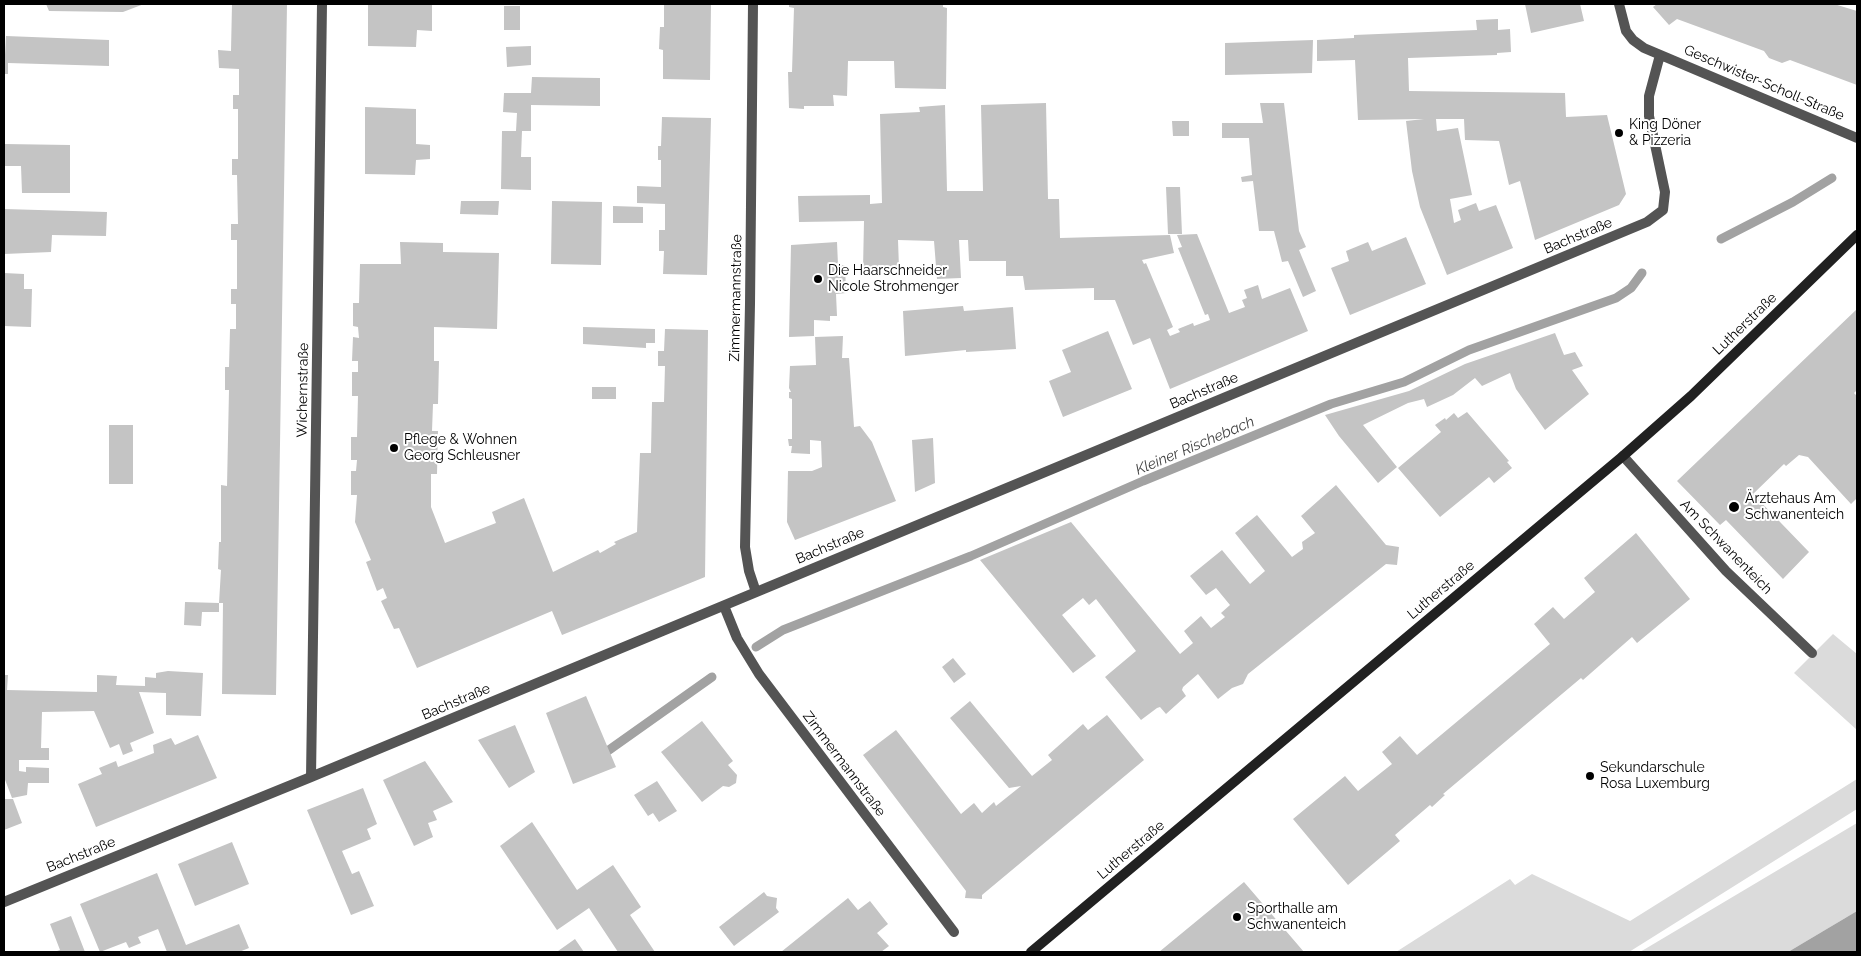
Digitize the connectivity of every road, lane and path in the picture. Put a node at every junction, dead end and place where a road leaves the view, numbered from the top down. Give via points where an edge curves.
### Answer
1 (322, 4) edge
2 (753, 4) edge
3 (1618, 4) edge
4 (1660, 54) junction
5 (1857, 138) edge
6 (1857, 235) edge
7 (1623, 456) junction
8 (756, 592) junction
9 (724, 606) junction
10 (1812, 653) dead end
11 (311, 777) junction
12 (4, 902) edge
13 (954, 932) dead end
14 (1031, 952) edge

1 - 11 street, Wichernstraße
2 - 8 street, Zimmermannstraße via 745,547
3 - 4 street, Geschwister-Scholl-Straße via 1626,31 1633,40
4 - 5 street, Geschwister-Scholl-Straße
4 - 8 street, Bachstraße via 1649,96 1649,116 1665,192 1663,210 1647,222
6 - 7 street, Lutherstraße via 1691,396
7 - 10 street, Am Schwanenteich via 1726,571
7 - 14 street, Lutherstraße
8 - 9 street, Bachstraße
9 - 11 street, Bachstraße
9 - 13 street, Zimmermannstraße via 737,638 759,674
11 - 12 street, Bachstraße

